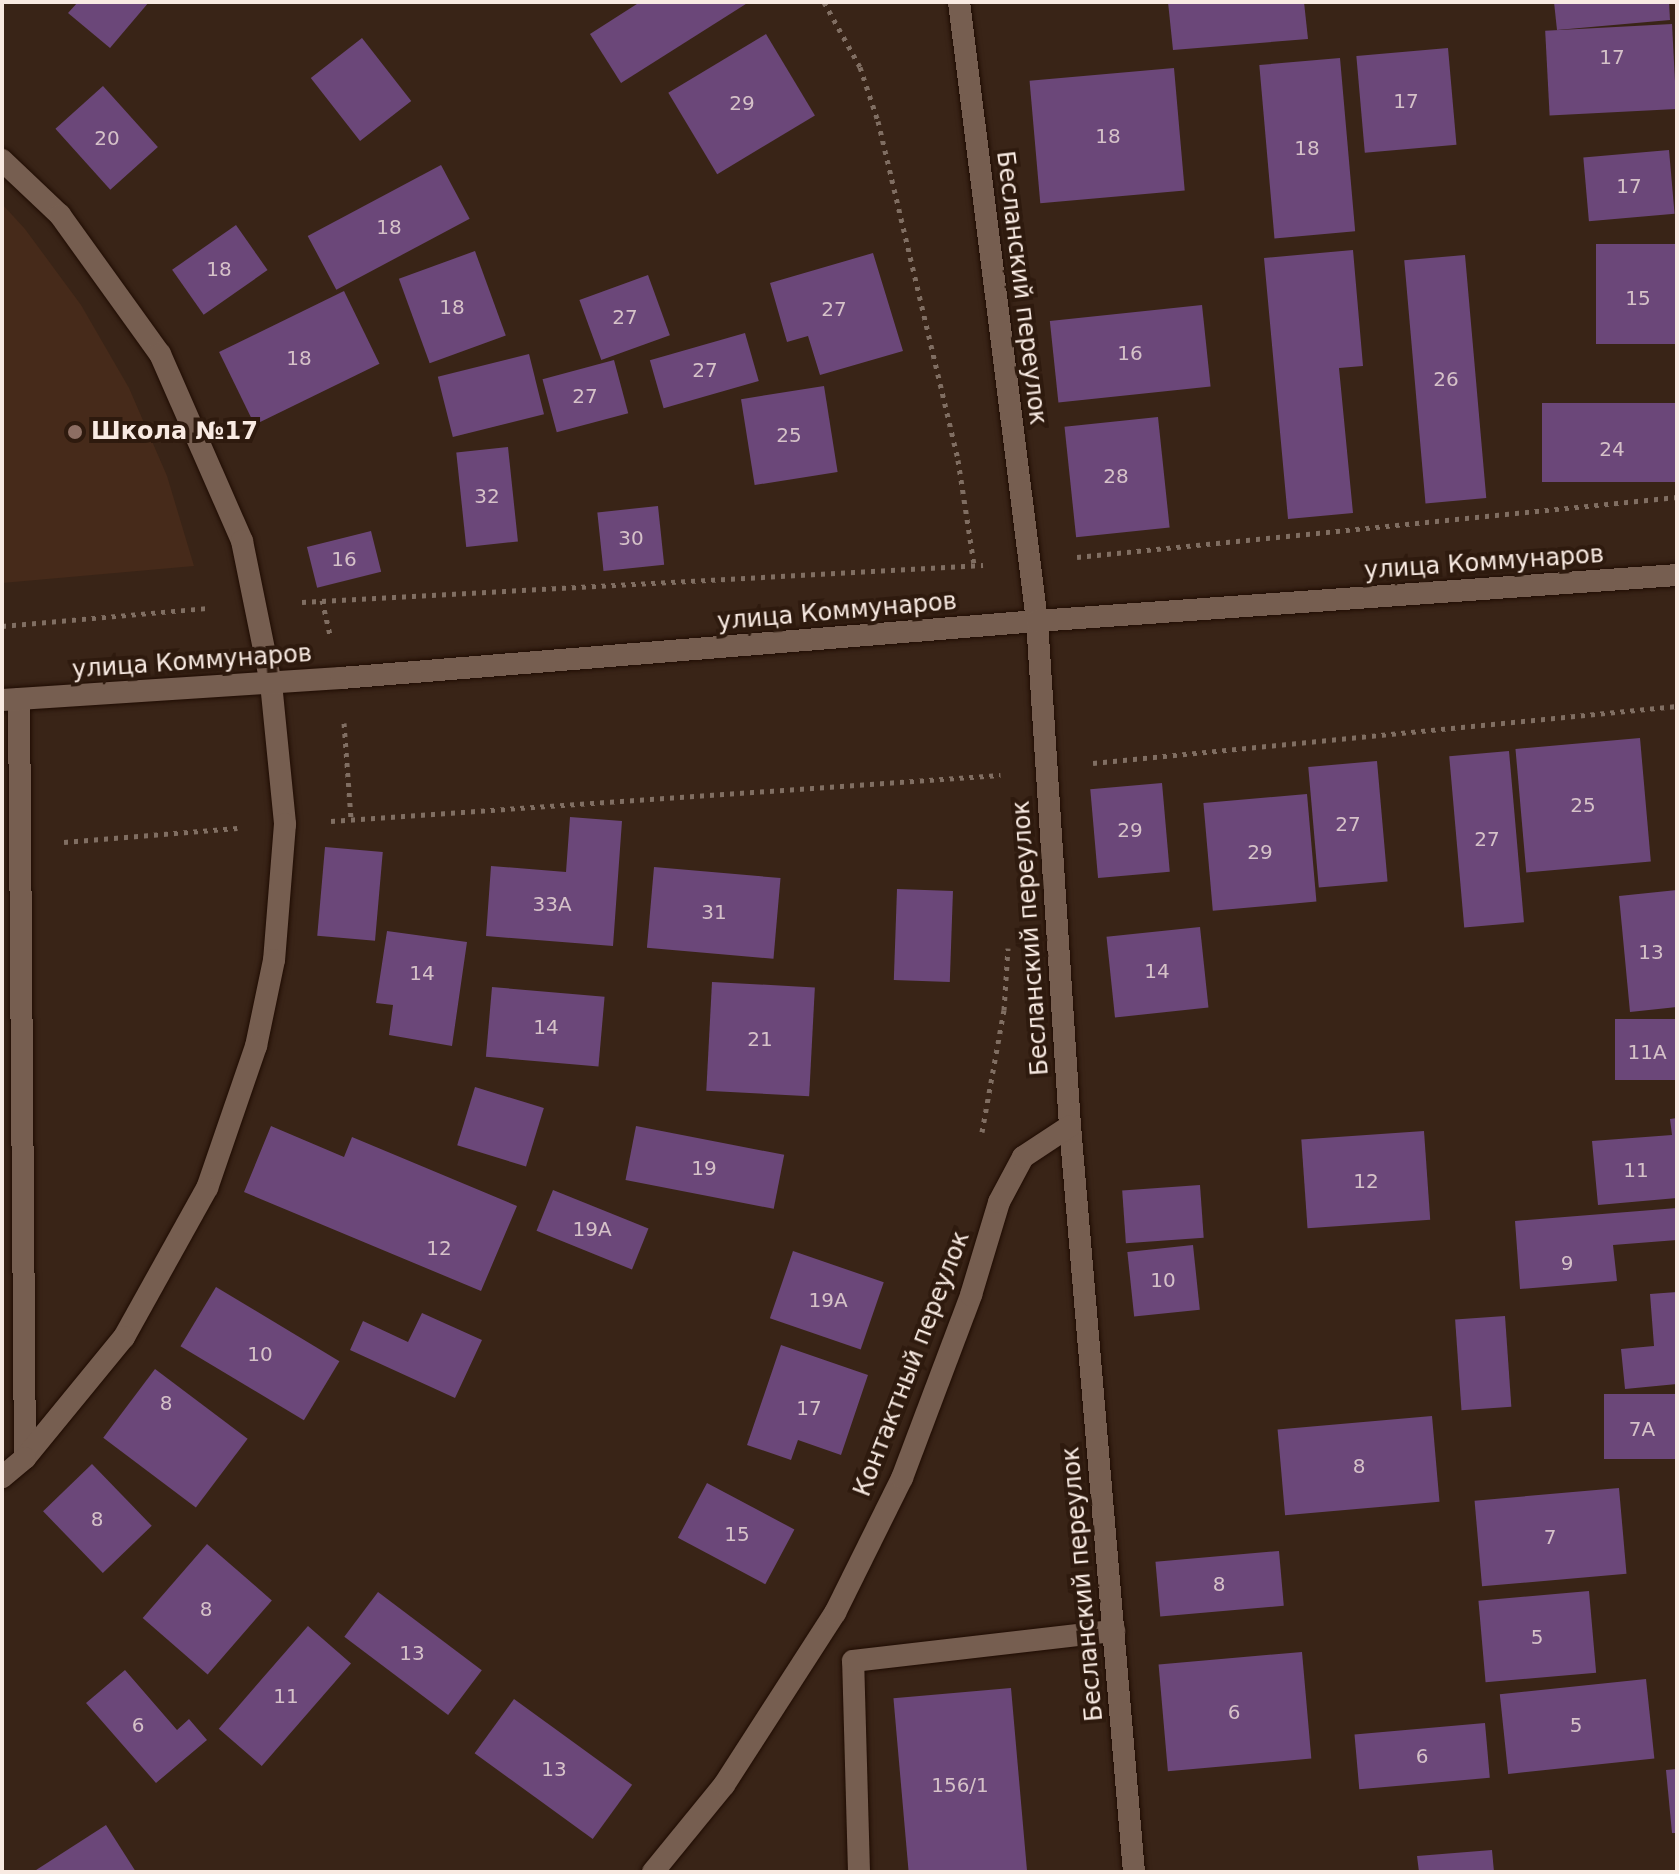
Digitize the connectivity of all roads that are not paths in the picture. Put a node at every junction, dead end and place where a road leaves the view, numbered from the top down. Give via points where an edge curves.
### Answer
1 (959, 2) edge
2 (2, 160) edge
3 (1677, 575) edge
4 (1037, 621) junction
5 (271, 683) junction
6 (10, 700) edge
7 (1070, 1126) junction
8 (25, 1458) junction
9 (2, 1477) edge
10 (1114, 1631) junction
11 (653, 1872) edge
12 (859, 1872) edge
13 (1134, 1872) edge

1 - 4 street, Бесланский переулок
2 - 5 street via 60,215 160,354 242,541
3 - 4 street, улица Коммунаров
4 - 5 street, улица Коммунаров
4 - 7 street, Бесланский переулок
5 - 6 street, улица Коммунаров
5 - 8 street via 285,824 274,960 256,1046 207,1188 124,1337
6 - 8 street via 20,845
7 - 10 street, Бесланский переулок
7 - 11 street, Контактный переулок via 1023,1157 999,1202 971,1295 902,1478 835,1613 724,1785
8 - 9 street
10 - 12 street via 853,1661
10 - 13 street, Бесланский переулок

